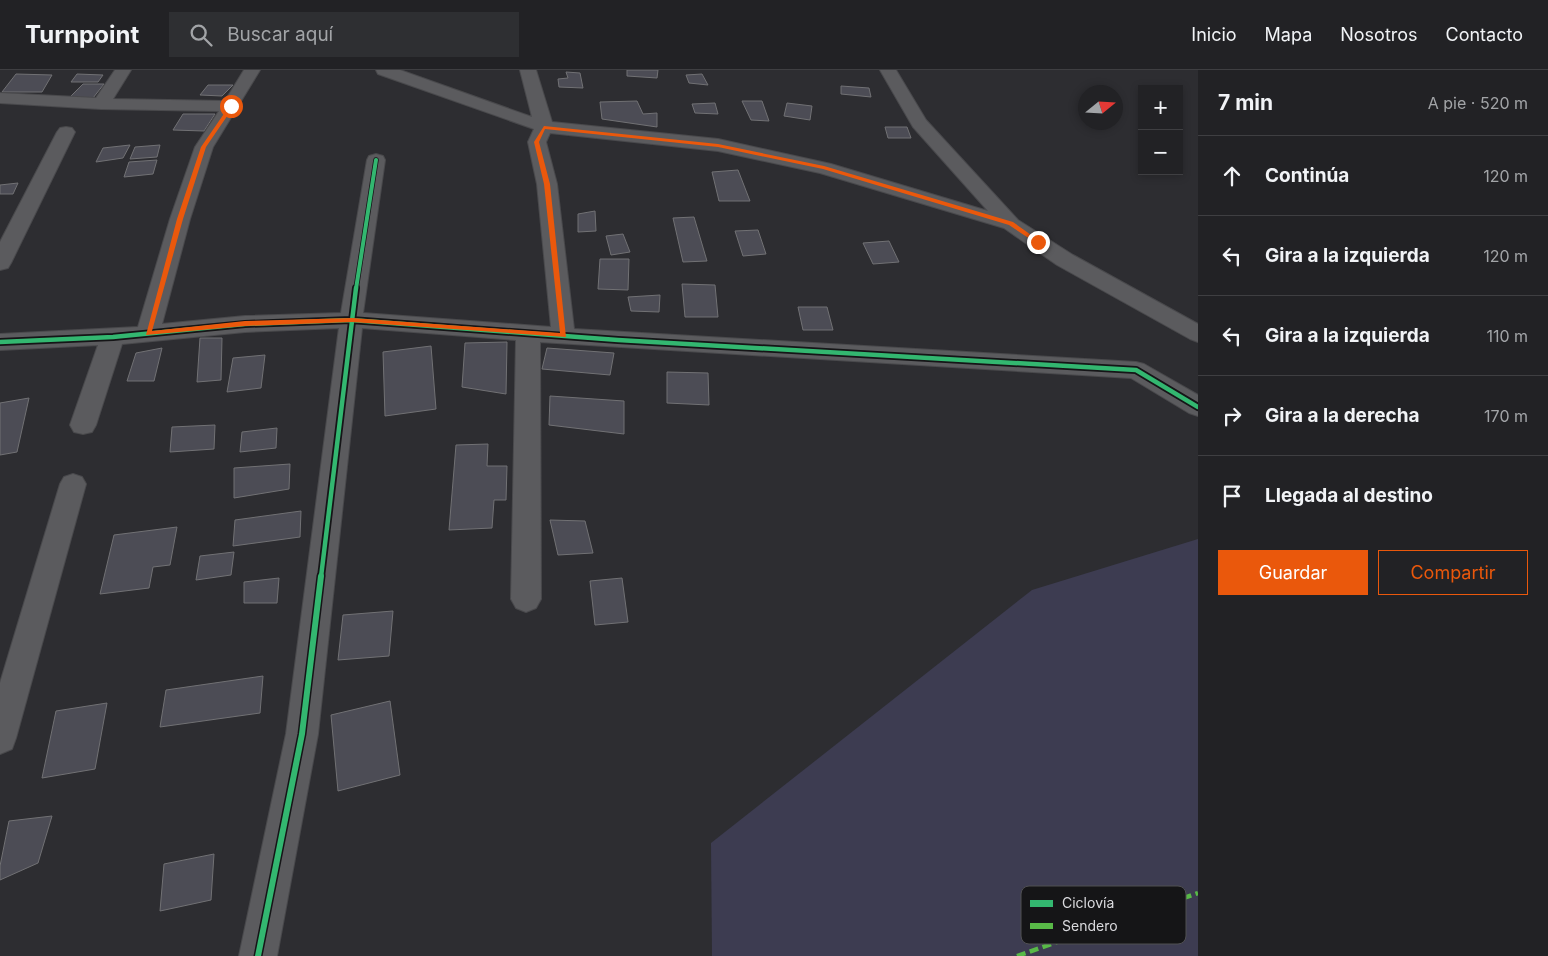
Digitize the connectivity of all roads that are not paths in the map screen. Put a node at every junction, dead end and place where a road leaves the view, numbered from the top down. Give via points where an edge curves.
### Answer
1 (123, 70) edge
2 (252, 70) edge
3 (384, 70) edge
4 (528, 70) edge
5 (888, 70) edge
6 (0, 98) edge
7 (101, 104) junction
8 (231, 106) junction
9 (544, 127) junction
10 (66, 132) dead end
11 (376, 160) dead end
12 (1011, 224) junction
13 (0, 263) edge
14 (352, 320) junction
15 (528, 332) junction
16 (148, 333) junction
17 (1198, 334) edge
18 (563, 335) junction
19 (113, 337) junction
20 (0, 342) edge
21 (1198, 407) edge
22 (84, 425) dead end
23 (72, 484) dead end
24 (526, 599) dead end
25 (0, 738) edge
26 (258, 956) edge

1 - 7 street
2 - 8 street
3 - 9 street
4 - 9 street
5 - 12 street via 919,123
6 - 7 street
7 - 8 street
8 - 16 street via 204,147
9 - 12 street via 718,146 824,168
9 - 18 street via 537,142 547,184
10 - 13 street
11 - 14 street
12 - 17 street via 1065,260
14 - 15 street
14 - 16 street via 245,324
14 - 26 street via 302,734
15 - 18 street
15 - 24 street
16 - 19 street
18 - 21 street via 1136,370
19 - 20 street
19 - 22 street
23 - 25 street

